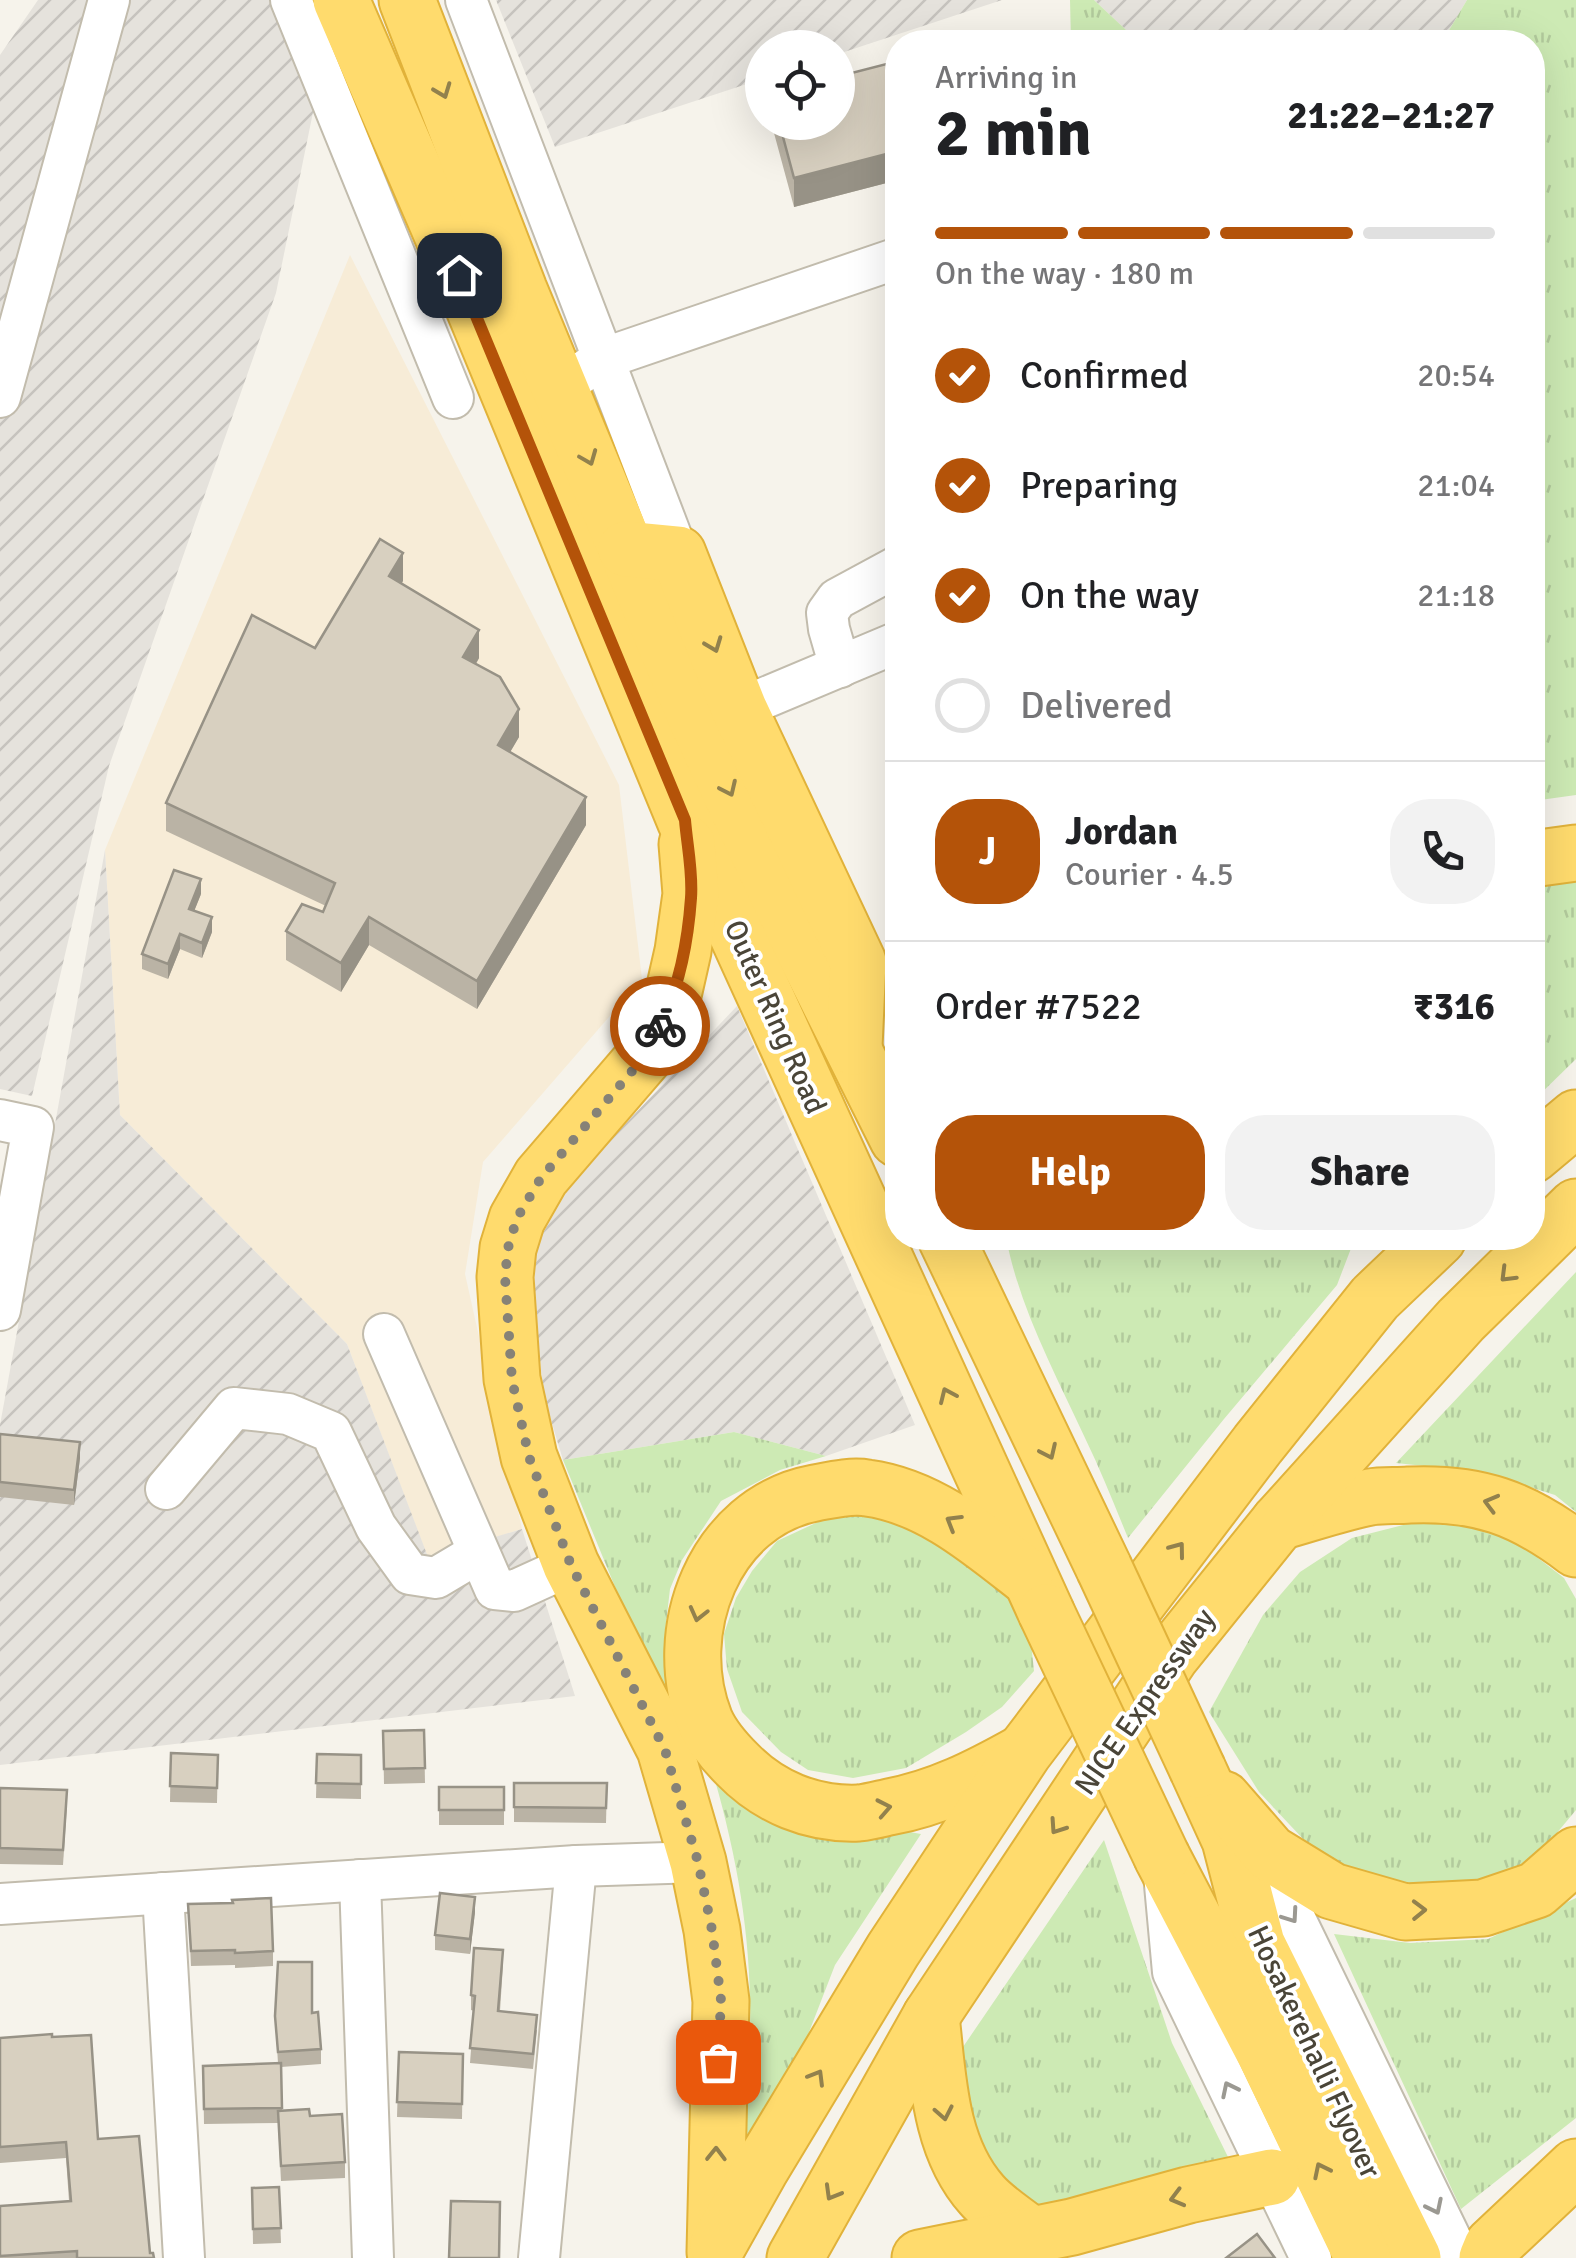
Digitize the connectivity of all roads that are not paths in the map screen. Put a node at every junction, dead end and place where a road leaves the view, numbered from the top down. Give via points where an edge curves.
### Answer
1 (109, 0) edge
2 (291, 0) edge
3 (341, 0) edge
4 (407, 0) edge
5 (475, 2) edge
6 (885, 263) edge
7 (581, 373) junction
8 (0, 397) edge
9 (453, 398) dead end
10 (885, 573) edge
11 (885, 648) edge
12 (840, 667) junction
13 (719, 717) junction
14 (685, 820) junction
15 (1576, 854) edge
16 (1545, 858) edge
17 (878, 968) edge
18 (854, 1050) junction
19 (885, 1113) edge
20 (1576, 1118) edge
21 (0, 1120) edge
22 (1545, 1145) edge
23 (1576, 1207) edge
24 (1545, 1237) edge
25 (952, 1250) edge
26 (981, 1250) edge
27 (1381, 1250) edge
28 (1425, 1250) edge
29 (1532, 1250) edge
30 (2, 1288) edge
31 (1375, 1298) junction
32 (985, 1316) junction
33 (384, 1334) dead end
34 (166, 1489) dead end
35 (1279, 1522) junction
36 (1576, 1549) edge
37 (478, 1553) junction
38 (571, 1565) junction
39 (1039, 1596) junction
40 (688, 1741) junction
41 (1024, 1752) junction
42 (1198, 1770) junction
43 (1230, 1840) junction
44 (1576, 1855) edge
45 (1162, 1857) junction
46 (698, 1862) junction
47 (576, 1866) junction
48 (360, 1880) junction
49 (163, 1893) junction
50 (0, 1904) edge
51 (931, 2016) junction
52 (1284, 2044) junction
53 (1576, 2166) edge
54 (1272, 2177) junction
55 (1030, 2235) junction
56 (713, 2255) edge
57 (184, 2258) edge
58 (373, 2258) edge
59 (539, 2258) edge
60 (794, 2258) edge
61 (920, 2258) edge
62 (1312, 2258) edge
63 (1364, 2258) edge
64 (1413, 2258) edge
65 (1460, 2258) edge
66 (1486, 2258) edge

1 - 8 street
2 - 9 street
3 - 14 highway, Outer Ring Road
4 -> 7 highway, Outer Ring Road via 519,290
5 - 7 street
6 - 7 street
7 -> 13 highway, Outer Ring Road
10 - 12 street via 837,599 828,613
11 - 12 street
12 - 13 street
13 - 17 highway
13 -> 18 highway, Outer Ring Road
14 - 38 highway via 691,894 671,1004 645,1056 541,1178 508,1248 512,1380 529,1457
39 -> 14 highway, Outer Ring Road
15 - 16 highway
17 - 18 highway
18 - 19 highway, Outer Ring Road
20 - 22 highway
21 - 30 street via 33,1127
23 -> 24 highway, NICE Expressway
25 - 32 highway
26 - 32 highway
27 - 31 highway
28 - 31 highway, NICE Expressway
29 -> 35 highway, NICE Expressway
41 -> 31 highway, NICE Expressway
32 -> 42 highway, bridge
33 - 37 street
34 - 37 street via 234,1408 288,1414 332,1432 376,1527 410,1574 436,1578
36 -> 35 highway via 1514,1510 1440,1494 1372,1497
35 -> 51 highway, NICE Expressway via 1171,1656
37 - 38 street via 495,1589 514,1591
38 - 40 highway
39 -> 40 highway via 977,1536 901,1496 864,1487 796,1497 750,1524 722,1552 705,1586 692,1654 706,1724
39 - 45 highway, Outer Ring Road, bridge
40 -> 41 highway via 724,1751 783,1799 861,1813 938,1795
40 - 46 highway
56 -> 41 highway, NICE Expressway via 894,1950
42 - 43 highway
42 -> 44 highway via 1270,1853 1332,1890 1405,1912 1483,1908 1536,1890
43 - 52 highway, Hosakerehalli Flyover
43 -> 65 street via 1296,1920
45 - 52 highway, Hosakerehalli Flyover
54 -> 45 street via 1173,1972
46 - 47 street
56 -> 46 highway via 721,2000
47 - 48 street
47 - 59 street
48 - 49 street
48 - 58 street
49 - 50 street
49 - 57 street
51 -> 55 highway via 945,2123 959,2162 982,2196
51 -> 60 highway, NICE Expressway
63 -> 52 highway, Hosakerehalli Flyover
52 - 64 highway, Hosakerehalli Flyover
53 - 66 highway
54 -> 55 highway
54 - 62 street
55 - 61 highway

